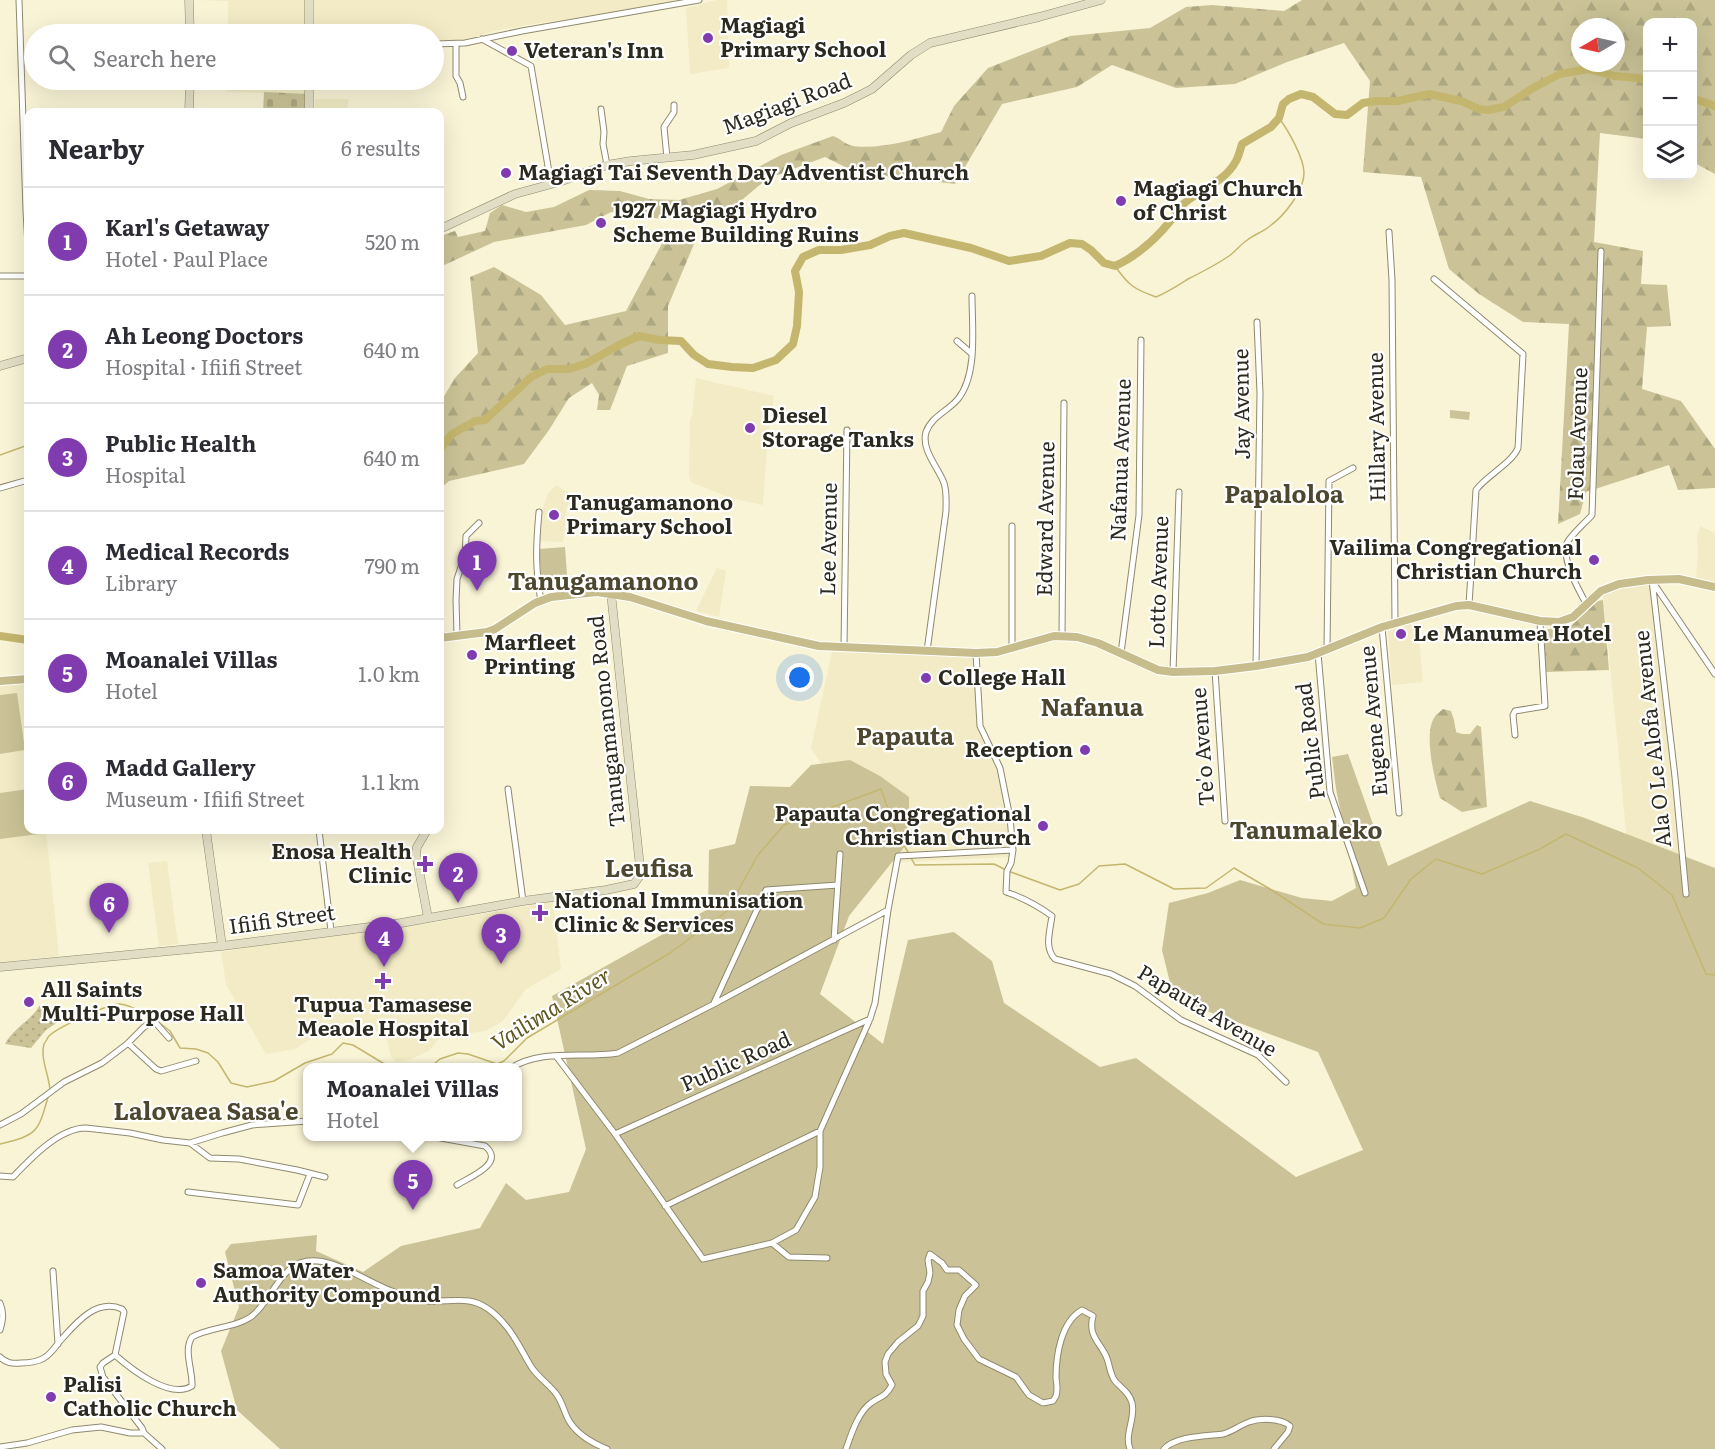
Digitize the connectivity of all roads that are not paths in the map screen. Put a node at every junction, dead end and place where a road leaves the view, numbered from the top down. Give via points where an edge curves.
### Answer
1 (18, 0) edge
2 (189, 0) edge
3 (309, 0) edge
4 (699, 0) edge
5 (1101, 0) edge
6 (190, 24) edge
7 (309, 24) edge
8 (482, 39) junction
9 (444, 44) edge
10 (456, 44) junction
11 (190, 90) edge
12 (309, 90) edge
13 (463, 97) dead end
14 (674, 105) dead end
15 (189, 108) edge
16 (309, 108) edge
17 (601, 109) dead end
18 (24, 158) edge
19 (667, 158) junction
20 (607, 165) junction
21 (551, 184) junction
22 (444, 227) edge
23 (1389, 232) dead end
24 (1601, 251) dead end
25 (0, 276) edge
26 (24, 276) edge
27 (1434, 279) dead end
28 (972, 296) dead end
29 (1257, 322) dead end
30 (1141, 340) dead end
31 (957, 341) dead end
32 (971, 353) junction
33 (24, 359) edge
34 (0, 366) edge
35 (1064, 403) dead end
36 (847, 430) dead end
37 (1353, 468) dead end
38 (24, 481) edge
39 (0, 488) edge
40 (1179, 492) dead end
41 (539, 512) dead end
42 (479, 523) dead end
43 (1012, 526) dead end
44 (1652, 580) junction
45 (1715, 587) edge
46 (611, 593) junction
47 (541, 601) junction
48 (1468, 605) junction
49 (1587, 605) junction
50 (1540, 621) junction
51 (1395, 623) junction
52 (1382, 627) junction
53 (457, 636) junction
54 (1062, 636) junction
55 (444, 638) edge
56 (1012, 647) junction
57 (844, 648) junction
58 (927, 651) junction
59 (1322, 652) junction
60 (976, 653) junction
61 (1121, 653) junction
62 (1256, 666) junction
63 (1215, 671) junction
64 (1173, 672) junction
65 (1715, 674) edge
66 (24, 679) edge
67 (0, 681) edge
68 (1515, 735) dead end
69 (508, 789) dead end
70 (1399, 813) dead end
71 (1224, 821) dead end
72 (207, 834) edge
73 (319, 834) edge
74 (424, 834) edge
75 (1013, 850) junction
76 (840, 854) dead end
77 (637, 881) joint
78 (838, 885) junction
79 (1365, 893) dead end
80 (1686, 894) dead end
81 (523, 901) junction
82 (888, 910) junction
83 (428, 918) junction
84 (331, 931) junction
85 (834, 940) junction
86 (222, 946) junction
87 (0, 967) edge
88 (714, 1005) junction
89 (870, 1019) junction
90 (169, 1038) dead end
91 (127, 1044) junction
92 (556, 1056) junction
93 (196, 1061) dead end
94 (518, 1063) edge
95 (1286, 1082) dead end
96 (303, 1121) edge
97 (0, 1125) edge
98 (820, 1131) junction
99 (615, 1134) junction
100 (454, 1141) edge
101 (190, 1143) junction
102 (310, 1174) junction
103 (0, 1176) edge
104 (325, 1177) dead end
105 (457, 1185) dead end
106 (188, 1192) dead end
107 (664, 1206) junction
108 (772, 1243) junction
109 (827, 1258) dead end
110 (53, 1271) dead end
111 (0, 1304) edge
112 (0, 1330) edge
113 (58, 1344) junction
114 (115, 1355) junction
115 (0, 1357) edge
116 (144, 1433) junction
117 (0, 1447) edge
118 (162, 1449) edge
119 (607, 1449) edge
120 (846, 1449) edge
121 (1130, 1449) edge
122 (1164, 1449) edge
123 (1274, 1449) edge

1 - 18 street
2 - 6 main road
3 - 7 main road
4 - 8 street
5 - 19 main road, Magiagi Road via 930,43 872,89 756,141
8 - 10 street
8 - 21 street via 531,66
9 - 10 street
10 - 13 street via 456,76
11 - 15 main road
12 - 16 main road
14 - 19 street via 664,127
17 - 20 street
19 - 20 main road, Magiagi Road
20 - 21 main road, Magiagi Road
21 - 22 main road, Magiagi Road via 514,194
23 - 51 street, Hillary Avenue
24 - 49 street, Folau Avenue via 1592,515 1567,542 1566,549 1570,573
25 - 26 street
27 - 48 street via 1523,354 1518,448 1476,490
28 - 32 street
29 - 62 street, Jay Avenue via 1260,393
30 - 61 street, Nafanua Avenue via 1139,515
31 - 32 street
32 - 58 street via 967,382 957,400 932,422 926,433 925,443 944,484 946,498
33 - 34 main road
35 - 54 street, Edward Avenue
36 - 57 street, Lee Avenue
37 - 59 street, Public Road via 1329,481
38 - 39 street
40 - 64 street, Lotto Avenue
41 - 47 street via 535,547
42 - 53 street via 466,536 465,559 457,579
43 - 56 street
44 - 45 main road via 1678,579
44 - 49 main road via 1610,587
44 - 65 street
44 - 80 street, Ala O Le Alofa Avenue
46 - 47 main road via 584,593
46 - 57 main road via 766,636
46 - 77 main road, Tanugamanono Road via 639,861
47 - 53 main road via 495,630
48 - 50 main road
48 - 51 main road
49 - 50 main road via 1565,620
50 - 68 street via 1545,706 1515,711
51 - 52 main road
52 - 59 main road
52 - 70 street, Eugene Avenue
53 - 55 main road
54 - 56 main road
54 - 61 main road via 1098,643
56 - 60 main road
57 - 58 main road
58 - 60 main road
59 - 62 main road
59 - 79 street, Public Road via 1330,792
60 - 75 street, Papauta Avenue via 980,726 1000,768
61 - 64 main road via 1158,670
62 - 63 main road
63 - 64 main road
63 - 71 street, Te'o Avenue
66 - 67 main road
69 - 81 street
72 - 86 main road
73 - 84 street
74 - 83 main road via 416,855
75 - 82 street via 898,856
75 - 95 street, Papauta Avenue via 1006,892 1052,916 1049,945 1055,959 1111,974 1135,986 1181,1020 1258,1055
76 - 78 street
77 - 81 main road, Ifiifi Street via 628,887
78 - 85 street
78 - 88 street via 766,890
81 - 83 main road, Ifiifi Street
82 - 85 street
82 - 89 street
83 - 84 main road, Ifiifi Street
84 - 86 main road, Ifiifi Street
85 - 88 street
86 - 87 main road, Ifiifi Street
88 - 92 street via 618,1053
89 - 98 street
89 - 99 street, Public Road
90 - 91 street via 154,1021
91 - 93 street via 161,1071
91 - 97 street
92 - 94 street
92 - 99 street
96 - 101 street via 252,1125
98 - 107 street
98 - 108 street via 815,1197 796,1230
99 - 107 street
100 - 105 street via 485,1146 492,1159 488,1166
101 - 102 street via 210,1158 239,1159
101 - 103 street via 80,1128 43,1149 13,1178
102 - 104 street
102 - 106 street via 298,1205
107 - 108 street via 703,1259
108 - 109 street via 789,1257
110 - 113 street
111 - 112 street
113 - 114 street via 85,1315 104,1306 117,1307 124,1312
113 - 115 street via 44,1358 33,1362 13,1364
114 - 116 street via 103,1363 101,1372
114 - 119 street via 131,1370 158,1384 180,1391 188,1389 192,1386 188,1346 192,1337 252,1316 295,1266 319,1260 399,1294 428,1301 469,1301 485,1307 506,1326 531,1367 557,1395 576,1430
116 - 117 street via 88,1428
116 - 118 street
120 - 121 street via 855,1425 870,1403 884,1397 892,1385 886,1374 888,1354 918,1326 923,1316 930,1254 947,1270 959,1270 976,1285 959,1310 957,1325 964,1340 979,1359 1016,1377 1029,1395 1043,1403 1056,1396 1057,1359 1064,1333 1075,1314 1082,1310 1093,1316 1094,1339 1105,1353 1116,1382 1133,1403
122 - 123 street via 1194,1437 1224,1434 1251,1421 1285,1421 1290,1426 1288,1432

